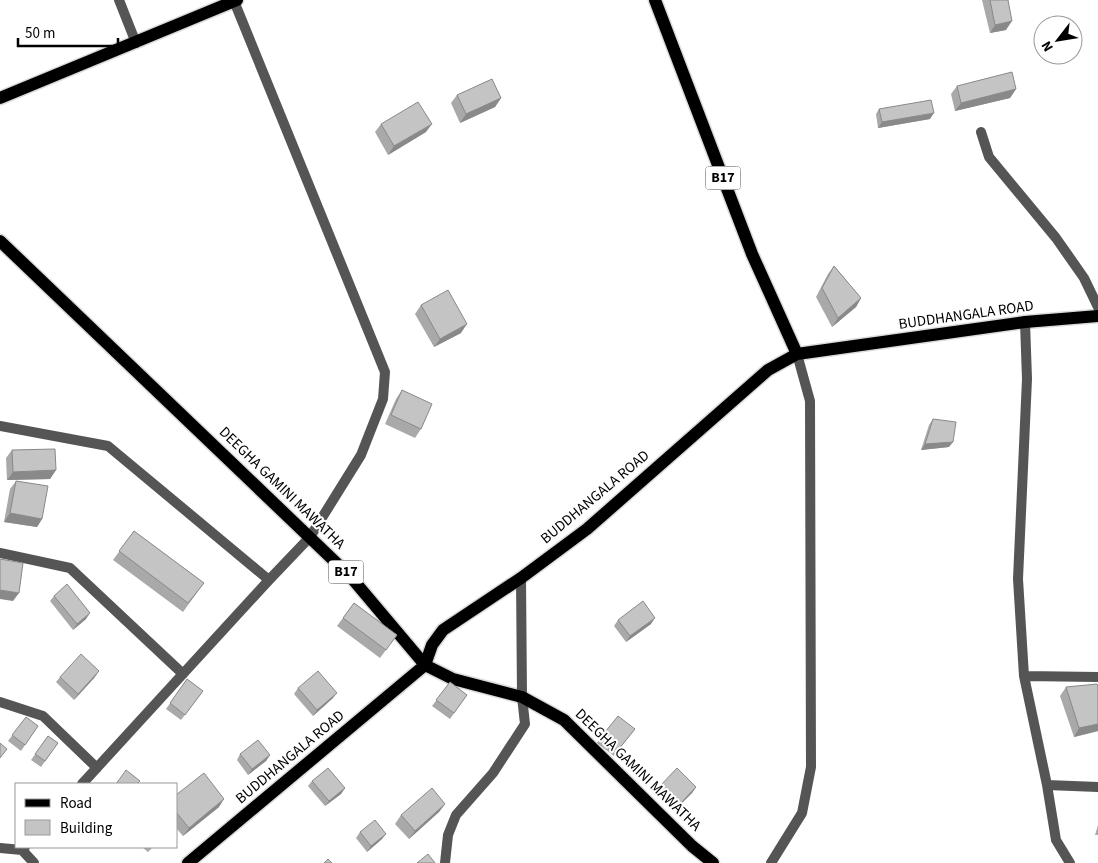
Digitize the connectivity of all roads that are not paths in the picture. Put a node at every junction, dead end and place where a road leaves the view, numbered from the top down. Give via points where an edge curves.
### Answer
1 (119, 0) edge
2 (235, 0) edge
3 (655, 0) edge
4 (136, 42) junction
5 (0, 98) edge
6 (981, 132) dead end
7 (0, 241) edge
8 (1098, 306) edge
9 (1098, 316) edge
10 (1025, 322) junction
11 (797, 354) junction
12 (0, 426) edge
13 (310, 537) junction
14 (0, 553) edge
15 (521, 578) junction
16 (269, 580) junction
17 (425, 665) junction
18 (183, 674) junction
19 (1024, 676) junction
20 (1098, 677) edge
21 (522, 698) junction
22 (0, 702) edge
23 (97, 768) junction
24 (83, 783) edge
25 (1047, 785) junction
26 (1098, 787) edge
27 (0, 848) edge
28 (24, 848) edge
29 (34, 863) edge
30 (188, 863) edge
31 (445, 863) edge
32 (713, 863) edge
33 (772, 863) edge
34 (1070, 863) edge

1 - 4 street
2 - 4 main road
2 - 13 street via 385,372 383,398 361,454
3 - 11 main road, B17 via 752,254
4 - 5 main road
6 - 8 street via 989,157 1056,238 1084,278
7 - 13 main road, DEEGHA GAMINI MAWATHA / B17
9 - 10 main road, BUDDHANGALA ROAD
10 - 11 main road, BUDDHANGALA ROAD
10 - 19 street via 1028,379 1018,579
11 - 15 main road, BUDDHANGALA ROAD via 768,370 587,529
11 - 33 street via 810,401 811,767 802,813
12 - 16 street via 108,446
13 - 16 street
13 - 17 main road, DEEGHA GAMINI MAWATHA / B17 via 350,576
14 - 18 street via 70,568
15 - 17 main road, BUDDHANGALA ROAD via 443,630 432,645
15 - 21 street
16 - 18 street
17 - 21 main road, DEEGHA GAMINI MAWATHA / B17 via 452,679
17 - 30 main road, BUDDHANGALA ROAD
18 - 23 street
19 - 20 street
19 - 25 street
21 - 31 street via 525,724 493,773 456,815 448,835
21 - 32 main road, DEEGHA GAMINI MAWATHA / B17 via 564,720
22 - 23 street via 43,716
23 - 24 street
25 - 26 street
25 - 34 street via 1056,840
27 - 28 street
28 - 29 street

